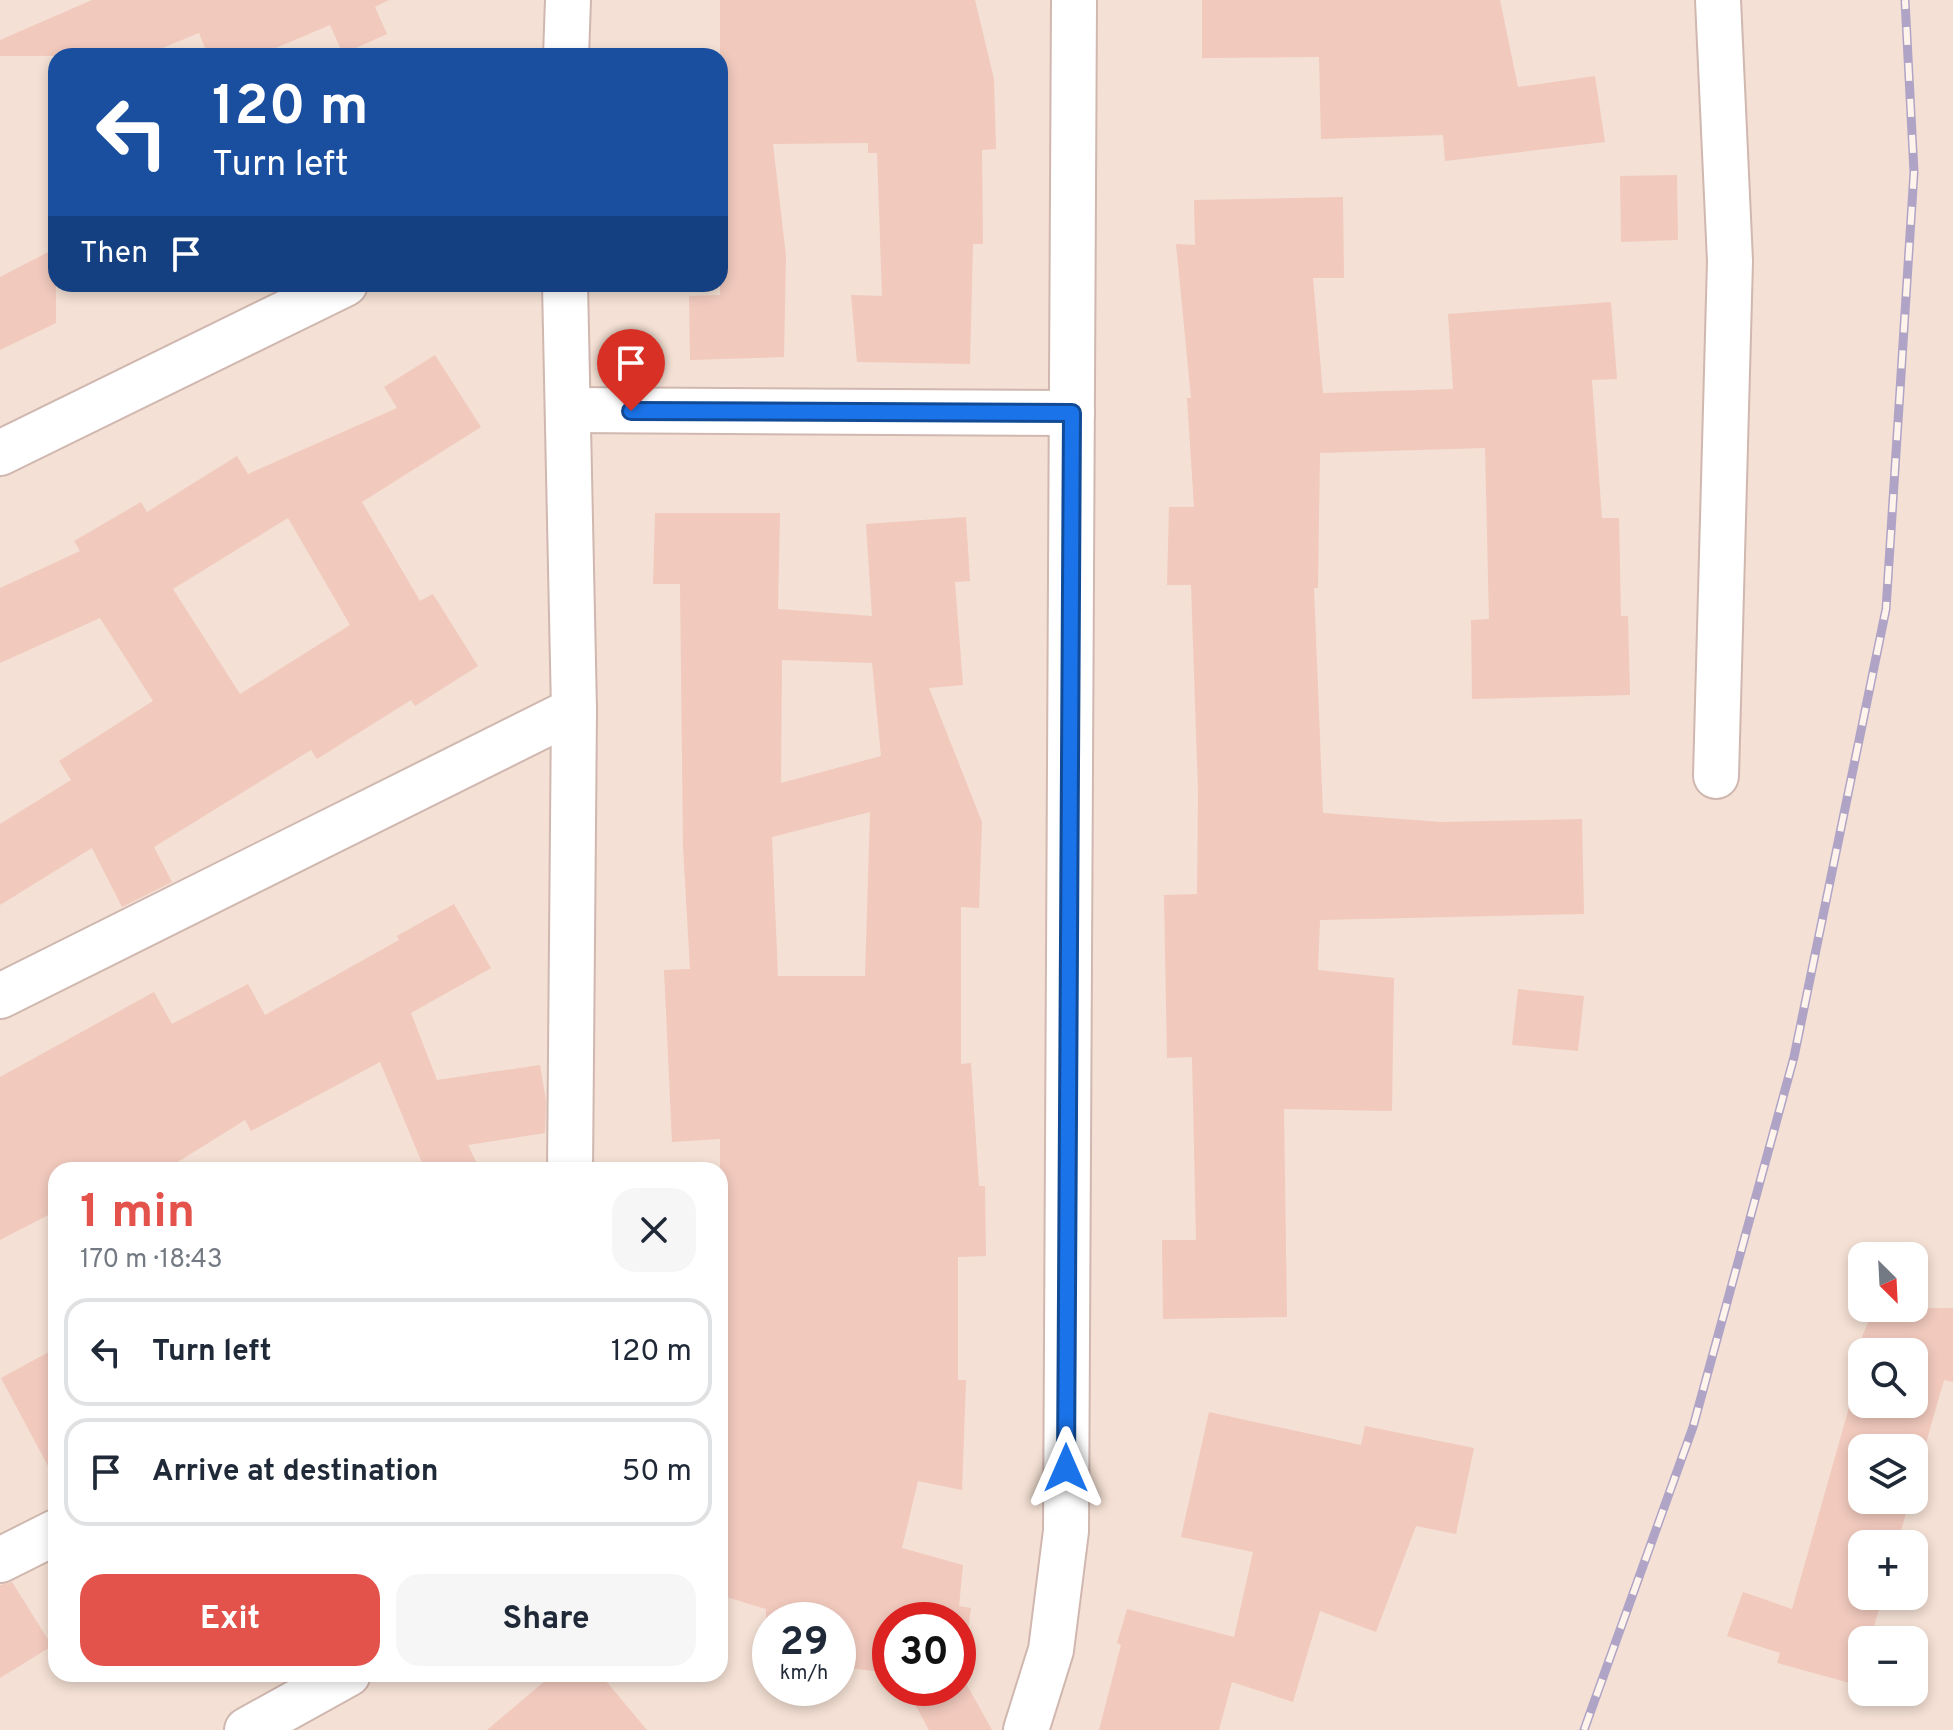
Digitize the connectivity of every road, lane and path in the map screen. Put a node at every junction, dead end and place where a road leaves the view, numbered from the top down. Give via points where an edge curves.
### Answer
1 (568, 0) edge
2 (1074, 0) edge
3 (1718, 0) edge
4 (566, 48) edge
5 (329, 292) edge
6 (565, 292) edge
7 (568, 410) junction
8 (1072, 413) junction
9 (0, 453) edge
10 (574, 710) junction
11 (1716, 776) dead end
12 (0, 996) edge
13 (570, 1162) edge
14 (48, 1536) edge
15 (0, 1560) edge
16 (334, 1682) edge
17 (247, 1730) edge
18 (1026, 1730) edge

1 - 4 street
2 - 8 street
3 - 11 street via 1730,261
5 - 9 street
6 - 7 street
7 - 8 street
7 - 10 street
8 - 18 street via 1066,1531 1051,1650
10 - 12 street
10 - 13 street
14 - 15 street
16 - 17 street

